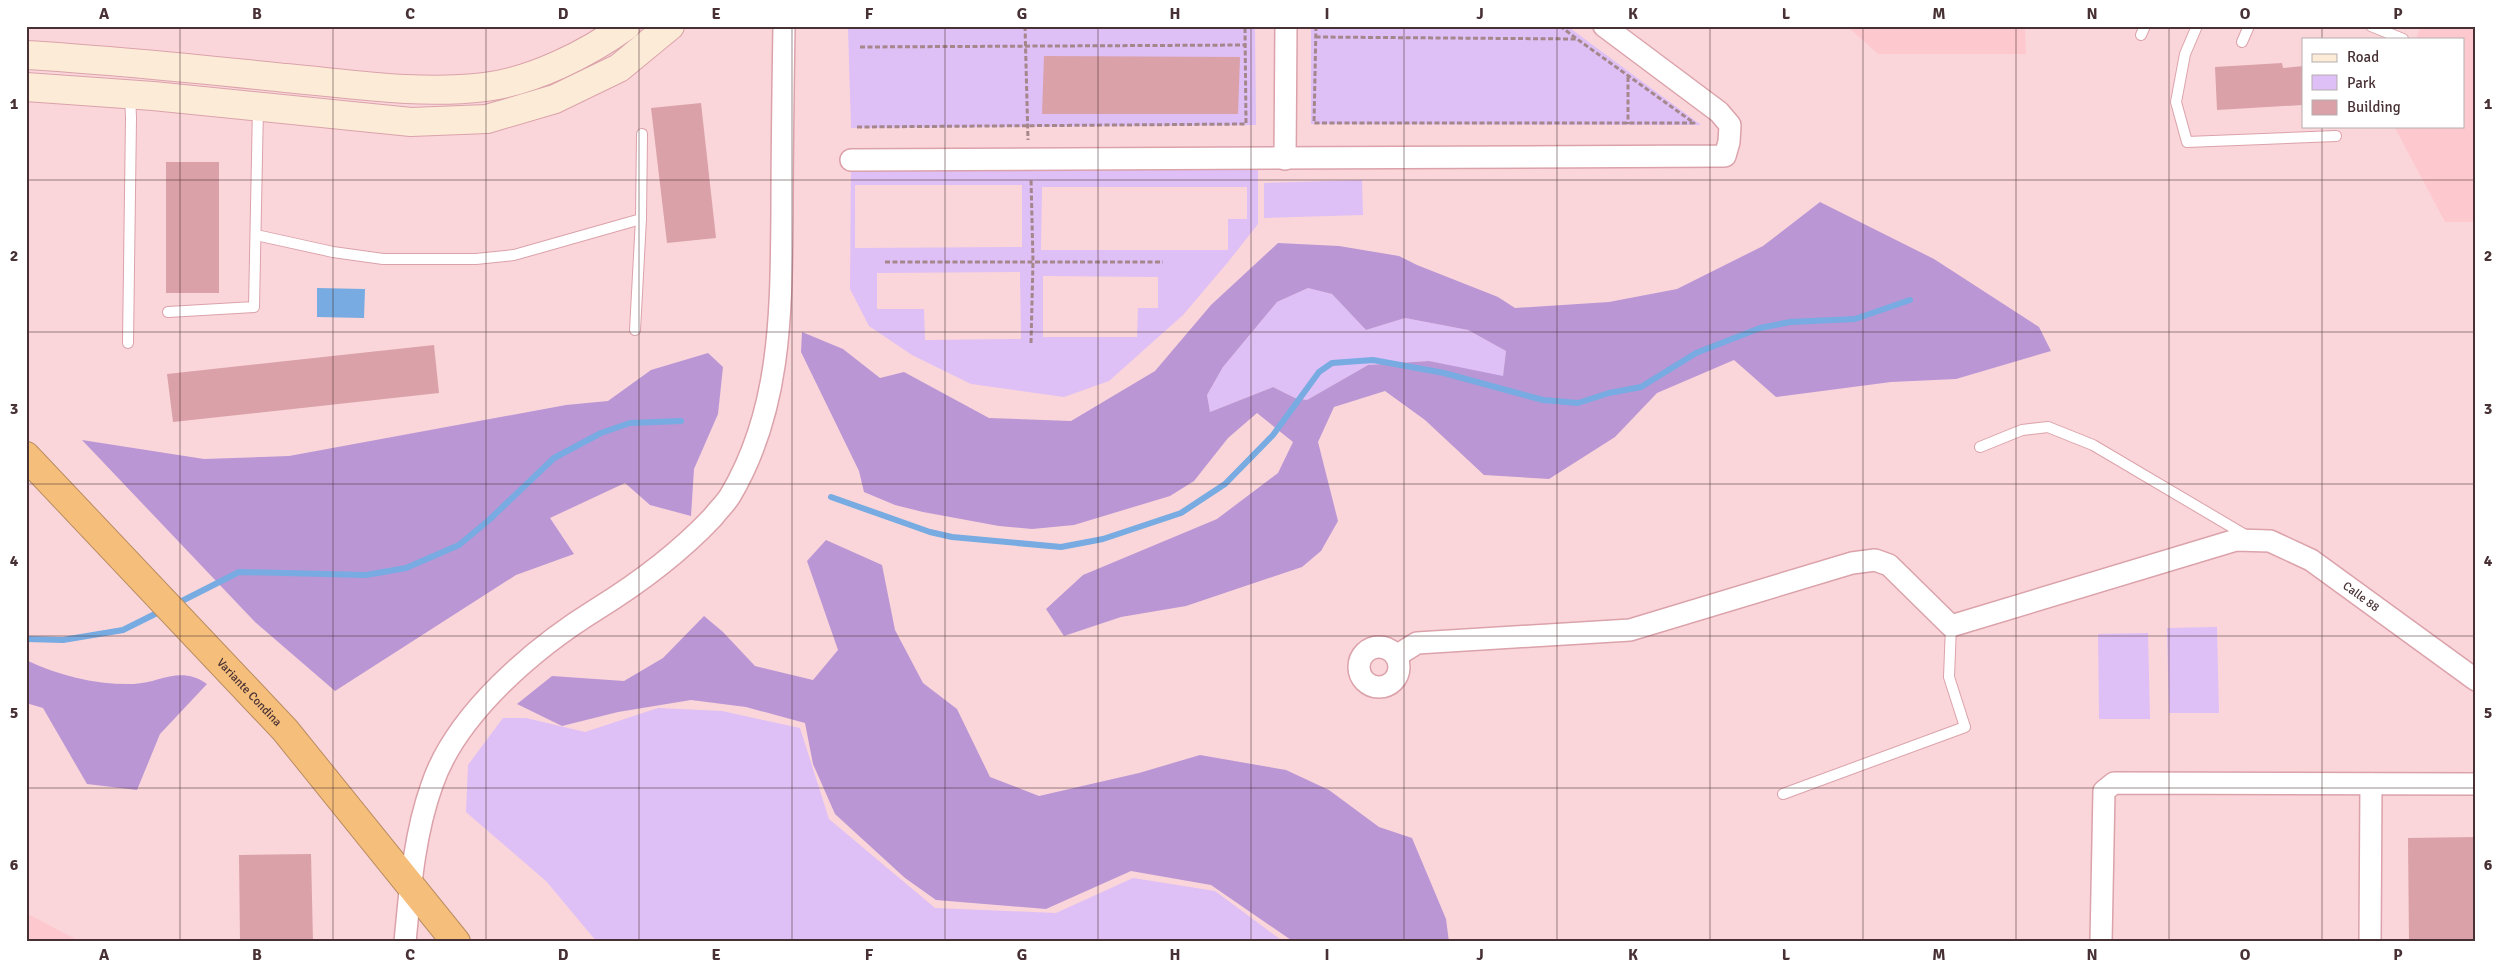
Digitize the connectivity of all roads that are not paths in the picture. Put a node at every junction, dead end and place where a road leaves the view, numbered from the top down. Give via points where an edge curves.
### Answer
1 (626, 26) edge
2 (670, 26) edge
3 (784, 26) edge
4 (1286, 26) edge
5 (1604, 26) edge
6 (2197, 26) edge
7 (2249, 26) edge
8 (2371, 26) edge
9 (2401, 38) edge
10 (2242, 42) dead end
11 (26, 55) edge
12 (26, 87) edge
13 (130, 94) junction
14 (258, 106) junction
15 (642, 134) dead end
16 (2336, 136) dead end
17 (1285, 159) junction
18 (851, 160) dead end
19 (640, 219) junction
20 (256, 235) junction
21 (168, 312) dead end
22 (635, 330) dead end
23 (128, 342) dead end
24 (1980, 447) dead end
25 (26, 456) edge
26 (2246, 541) junction
27 (1951, 626) junction
28 (1396, 656) dead end
29 (2476, 680) edge
30 (2371, 784) junction
31 (2476, 784) edge
32 (1783, 794) dead end
33 (411, 883) junction
34 (405, 942) edge
35 (456, 942) edge
36 (2101, 942) edge
37 (2370, 942) edge

1 - 11 street via 596,48 540,72 486,87 414,91 140,62
2 - 14 street via 619,68 555,99 487,119 411,122
3 - 33 street via 778,340 770,395 741,475 728,499 678,550 651,573 536,654 463,727 432,782
4 - 17 street
5 - 17 street via 1719,112 1730,125 1725,156
6 - 16 lane via 2185,54 2176,102 2187,142
7 - 10 lane
8 - 9 lane
12 - 13 street
13 - 14 street
13 - 23 lane
14 - 20 lane
15 - 19 lane
17 - 18 street
19 - 20 lane via 514,255 476,259 383,258 334,252
19 - 22 lane
20 - 21 lane via 254,307
24 - 26 lane via 2022,430 2048,427 2093,445
25 - 33 highway, Variante Condina via 285,730
26 - 27 street
26 - 29 street, Calle 88 via 2270,542 2311,560
27 - 28 street via 1889,565 1874,560 1852,562 1630,630 1417,643
27 - 32 lane via 1949,677 1966,727
30 - 31 street
30 - 36 street via 2114,782 2107,786 2104,791
30 - 37 street
33 - 34 street
33 - 35 highway, Variante Condina

